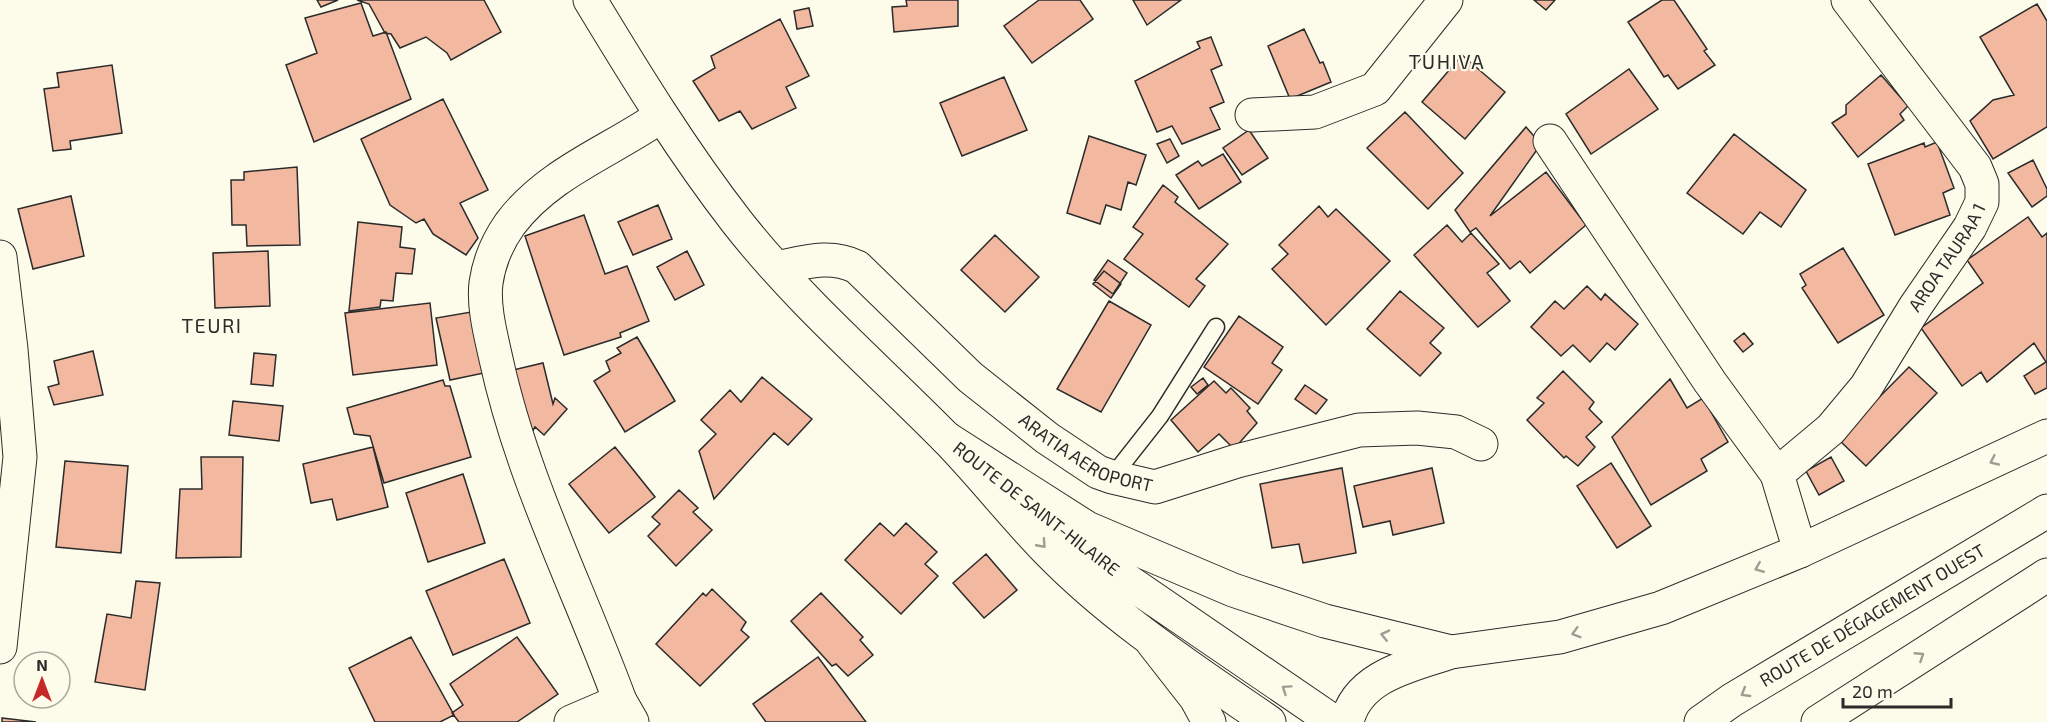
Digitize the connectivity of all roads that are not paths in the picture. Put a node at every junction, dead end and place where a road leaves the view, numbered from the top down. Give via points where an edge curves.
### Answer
1 (590, 0) edge
2 (1446, 0) edge
3 (1848, 0) edge
4 (1252, 115) dead end
5 (661, 116) junction
6 (1550, 141) dead end
7 (0, 257) edge
8 (777, 268) junction
9 (1216, 327) dead end
10 (2047, 436) edge
11 (946, 438) junction
12 (1481, 444) dead end
13 (1777, 474) junction
14 (1112, 477) junction
15 (2047, 511) edge
16 (1800, 551) junction
17 (2047, 575) edge
18 (1153, 643) junction
19 (0, 647) edge
20 (1450, 652) junction
21 (626, 712) edge
22 (571, 722) edge
23 (1209, 722) edge
24 (1269, 722) edge
25 (1334, 722) edge
26 (1347, 722) edge
27 (1701, 722) edge
28 (1818, 722) edge

1 - 5 main road
2 - 4 main road via 1375,89 1315,112
3 - 13 main road, AROA TAURAA 1 via 1975,167 1982,184 1982,202 1970,227 1866,387 1831,429
5 - 8 main road via 738,222
5 - 21 main road via 555,181 529,203 509,225 493,256 486,285 489,330 516,438
6 - 13 main road
7 - 19 main road via 20,458
8 - 11 main road
8 - 14 main road, ARATIA AEROPORT via 820,259 841,259 857,267 970,377 1047,438
9 - 14 lane via 1160,416
10 -> 16 main road
11 -> 18 main road, ROUTE DE SAINT-HILAIRE via 1048,551
20 -> 11 main road via 1326,621 1233,590 1087,528
25 -> 11 main road, ROUTE DE SAINT-HILAIRE via 1129,582
12 - 14 main road, ARATIA AEROPORT via 1456,432 1417,428 1359,430 1155,487
13 - 16 main road
15 -> 27 main road, ROUTE DE DÉGAGEMENT OUEST
16 -> 20 main road via 1661,608 1560,638
28 -> 17 main road
18 - 23 main road via 1196,698
18 - 24 main road, ROUTE DE SAINT-HILAIRE
20 - 26 main road via 1382,676 1366,690
21 - 22 main road

